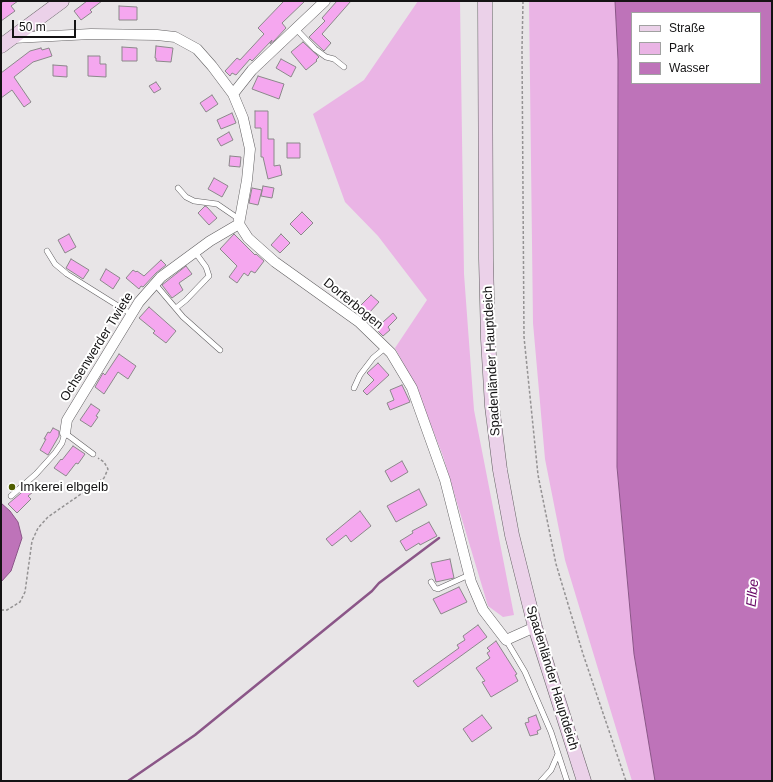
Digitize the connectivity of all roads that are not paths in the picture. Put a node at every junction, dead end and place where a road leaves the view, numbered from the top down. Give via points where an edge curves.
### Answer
1 (62, 1) edge
2 (325, 1) edge
3 (484, 1) edge
4 (296, 29) junction
5 (13, 38) junction
6 (1, 46) edge
7 (344, 67) dead end
8 (233, 94) junction
9 (178, 188) dead end
10 (239, 224) junction
11 (47, 251) dead end
12 (195, 252) junction
13 (155, 284) junction
14 (176, 308) junction
15 (131, 314) junction
16 (385, 348) junction
17 (220, 350) dead end
18 (354, 388) dead end
19 (65, 433) junction
20 (93, 454) road end
21 (12, 496) dead end
22 (469, 575) junction
23 (432, 582) dead end
24 (535, 627) junction
25 (506, 640) junction
26 (558, 754) junction
27 (542, 781) edge
28 (567, 781) edge
29 (584, 781) edge

1 - 5 street
2 - 4 street
3 - 24 street, Spadenländer Hauptdeich via 488,339 492,406 512,535
4 - 7 lane via 315,49
4 - 8 street via 252,70
5 - 6 street
5 - 8 street via 91,34 158,35 175,38 196,49
8 - 10 street via 243,118 250,149
9 - 10 lane via 194,201 217,204 236,217
10 - 12 street, Ochsenwerder Twiete
10 - 16 street, Dorferbogen via 248,238 275,262 359,322
11 - 15 lane via 55,264 67,274
12 - 13 street, Ochsenwerder Twiete
12 - 14 lane via 209,276
13 - 14 lane
13 - 15 street, Ochsenwerder Twiete
14 - 17 lane
15 - 19 street, Ochsenwerder Twiete via 67,420
16 - 18 lane via 373,358
16 - 22 street, Dorferbogen via 412,388 445,480
19 - 20 lane
19 - 21 lane via 55,453
22 - 23 lane via 438,589
22 - 25 street, Dorferbogen via 483,610
24 - 25 street
24 - 29 street, Spadenländer Hauptdeich
25 - 26 lane via 525,672
26 - 27 lane via 551,770
26 - 28 lane

